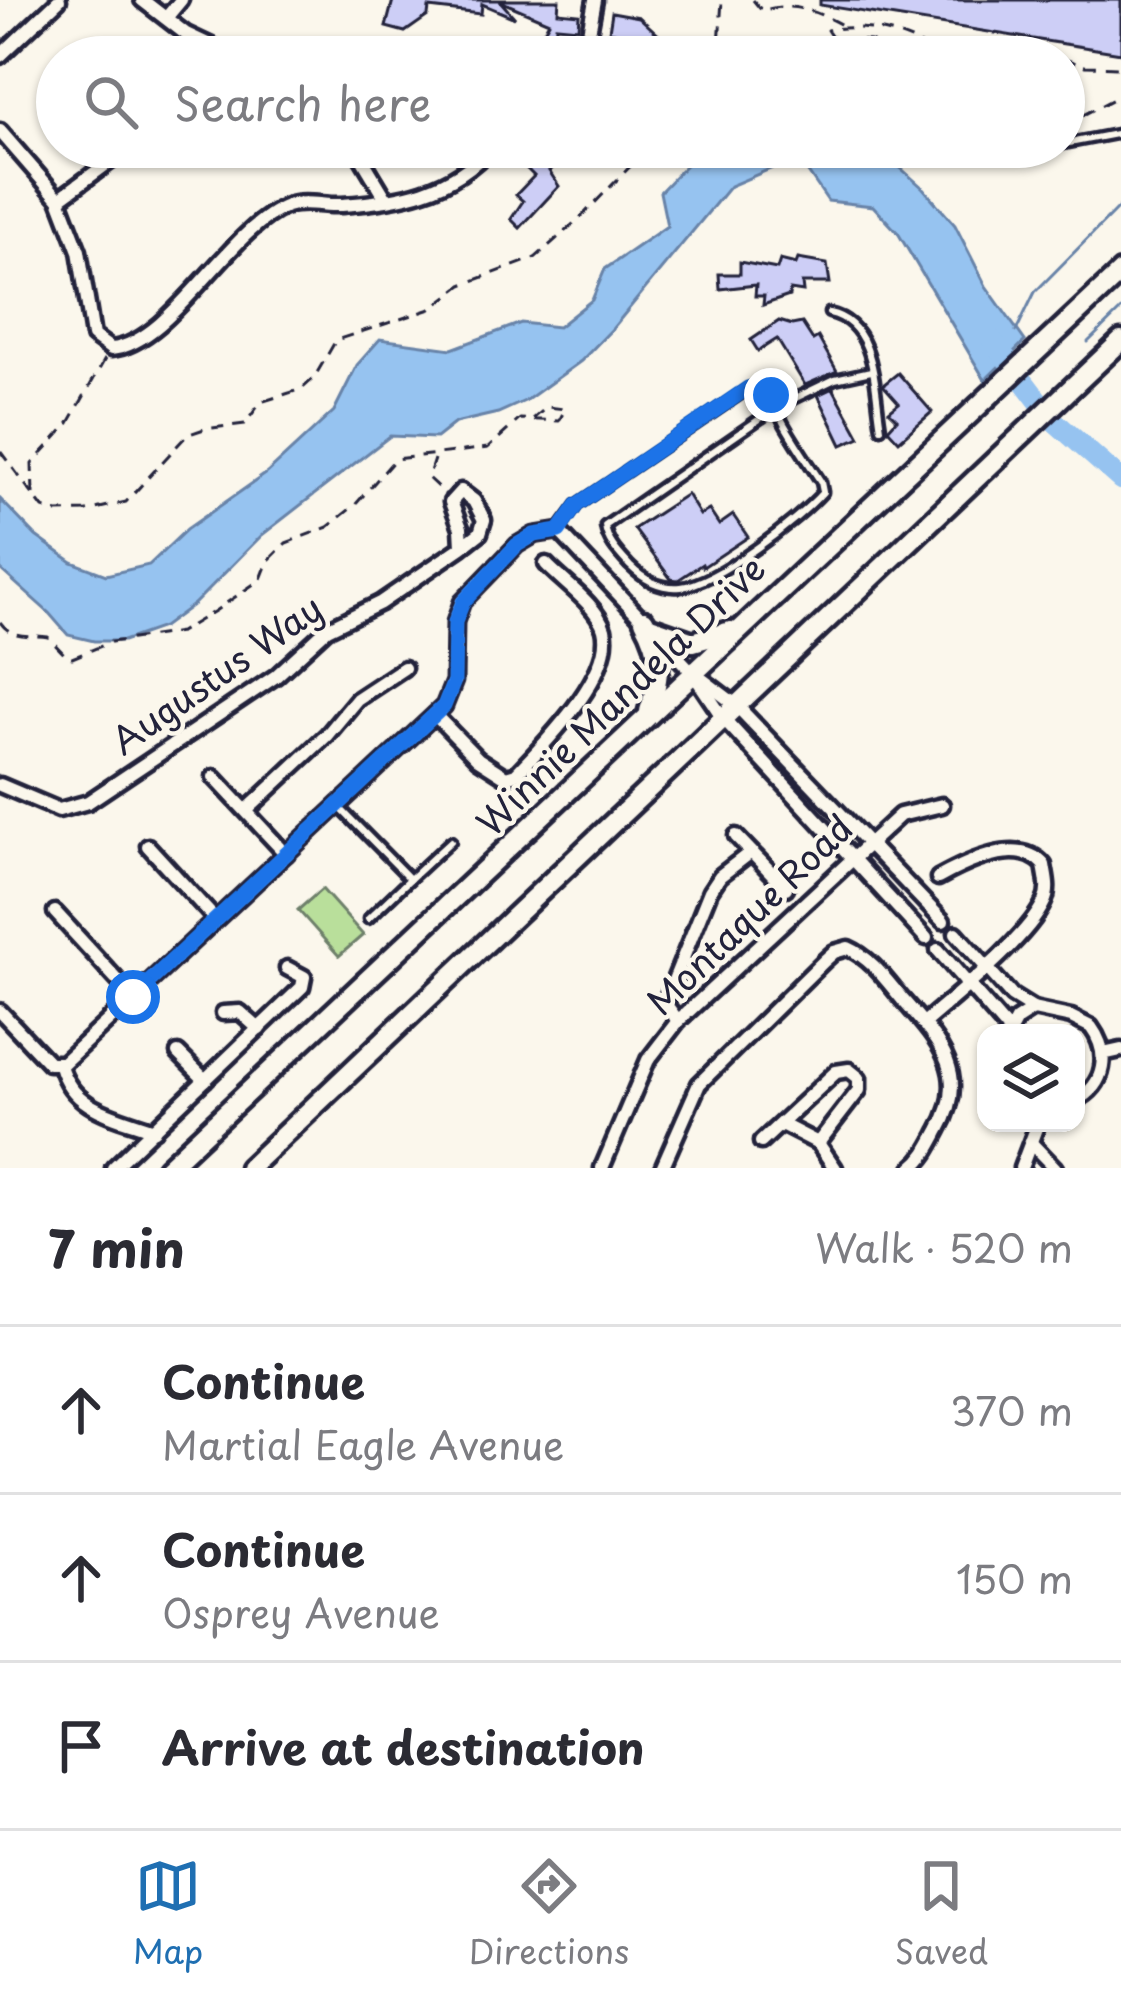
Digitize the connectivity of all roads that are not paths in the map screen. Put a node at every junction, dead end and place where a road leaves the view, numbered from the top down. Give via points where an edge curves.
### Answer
1 (59, 0) edge
2 (142, 0) edge
3 (181, 0) edge
4 (595, 0) edge
5 (166, 18) junction
6 (192, 36) edge
7 (588, 36) edge
8 (0, 56) edge
9 (0, 131) edge
10 (1121, 133) edge
11 (1085, 140) edge
12 (101, 168) edge
13 (368, 168) edge
14 (471, 168) edge
15 (385, 197) junction
16 (58, 200) junction
17 (1121, 272) edge
18 (829, 313) dead end
19 (1121, 341) edge
20 (871, 370) junction
21 (777, 407) junction
22 (881, 428) dead end
23 (477, 506) junction
24 (459, 520) junction
25 (559, 531) junction
26 (462, 548) junction
27 (546, 565) dead end
28 (647, 624) junction
29 (738, 628) junction
30 (404, 668) dead end
31 (692, 672) junction
32 (730, 711) junction
33 (435, 715) junction
34 (647, 715) junction
35 (214, 777) dead end
36 (0, 785) edge
37 (942, 805) dead end
38 (338, 806) junction
39 (247, 810) junction
40 (736, 836) dead end
41 (451, 841) dead end
42 (867, 843) junction
43 (148, 846) dead end
44 (752, 852) junction
45 (286, 854) junction
46 (851, 857) junction
47 (938, 878) dead end
48 (410, 879) junction
49 (786, 888) dead end
50 (56, 912) dead end
51 (215, 919) junction
52 (368, 919) dead end
53 (943, 921) dead end
54 (956, 933) dead end
55 (926, 938) dead end
56 (938, 950) dead end
57 (986, 967) junction
58 (287, 968) dead end
59 (968, 985) junction
60 (133, 997) junction
61 (1033, 1009) junction
62 (0, 1011) edge
63 (223, 1013) dead end
64 (678, 1021) junction
65 (924, 1024) junction
66 (1001, 1024) edge
67 (1017, 1024) edge
68 (259, 1029) junction
69 (1121, 1050) edge
70 (178, 1053) dead end
71 (1103, 1054) junction
72 (60, 1065) junction
73 (205, 1080) junction
74 (1085, 1092) edge
75 (782, 1124) junction
76 (154, 1130) junction
77 (1035, 1132) edge
78 (761, 1142) dead end
79 (818, 1143) junction
80 (1032, 1144) junction
81 (255, 1163) edge
82 (112, 1168) edge
83 (167, 1168) edge
84 (602, 1168) edge
85 (662, 1168) edge
86 (835, 1168) edge
87 (912, 1168) edge
88 (1021, 1168) edge
89 (1055, 1168) edge

1 - 8 street
2 - 5 street
3 - 5 street
4 - 7 street
5 - 6 street
9 - 16 street
10 - 11 lane
12 - 16 street
13 - 15 street
14 - 15 street via 444,185
15 - 16 street via 286,206 172,312 111,349 93,336 79,251
17 - 29 main road, Winnie Mandela Drive
18 - 20 lane via 856,327
19 - 32 main road
20 - 21 lane
20 - 22 lane
21 - 21 lane via 821,495 775,537 686,586 654,584 630,566 607,537 610,520
21 - 25 lane via 764,386 748,388 577,505
23 - 24 street
23 - 24 street via 464,491 452,498
23 - 26 street via 484,526
24 - 26 street
25 - 28 street
25 - 33 street via 517,545 463,602 454,681
26 - 36 street, Augustus Way via 327,629 276,676 88,802 59,810
27 - 33 street via 604,629 601,658 566,720 506,777
28 - 29 main road via 693,642
28 - 31 street
28 - 34 main road via 661,666
29 - 31 main road, Winnie Mandela Drive
30 - 39 street via 358,700
31 - 32 street
31 - 34 main road, Winnie Mandela Drive
32 - 42 street
32 - 46 street
32 - 81 main road
33 - 38 street
34 - 83 main road, Winnie Mandela Drive
35 - 39 street
37 - 42 street, Montaque Road via 906,812
38 - 45 street
38 - 48 lane
39 - 45 street
40 - 44 street
41 - 48 lane
42 - 46 street, Montaque Road
42 - 53 street
43 - 51 street
44 - 49 street
44 - 64 street via 710,891 668,995
45 - 51 street
46 - 55 street
46 - 64 street, Montaque Road
47 - 57 street via 990,856 1024,854 1044,865 1044,903
48 - 52 lane
50 - 60 street
51 - 60 street
54 - 57 street
56 - 59 street
57 - 59 street
57 - 61 street
58 - 68 street via 304,983
59 - 65 street
59 - 66 street
60 - 72 street
61 - 67 street
61 - 71 street via 1085,1023
62 - 72 street
63 - 68 street via 240,1012
64 - 84 street, Montaque Road via 641,1072
65 - 85 street via 862,956 834,952 709,1071
65 - 87 street via 947,1054 951,1105
68 - 73 street
69 - 71 street
70 - 73 street
71 - 74 street
72 - 76 street via 80,1100
73 - 76 street
75 - 78 street
75 - 79 street
75 - 79 street via 836,1072 849,1070 859,1090
76 - 82 street
77 - 80 street
79 - 86 street
80 - 88 street
80 - 89 street

